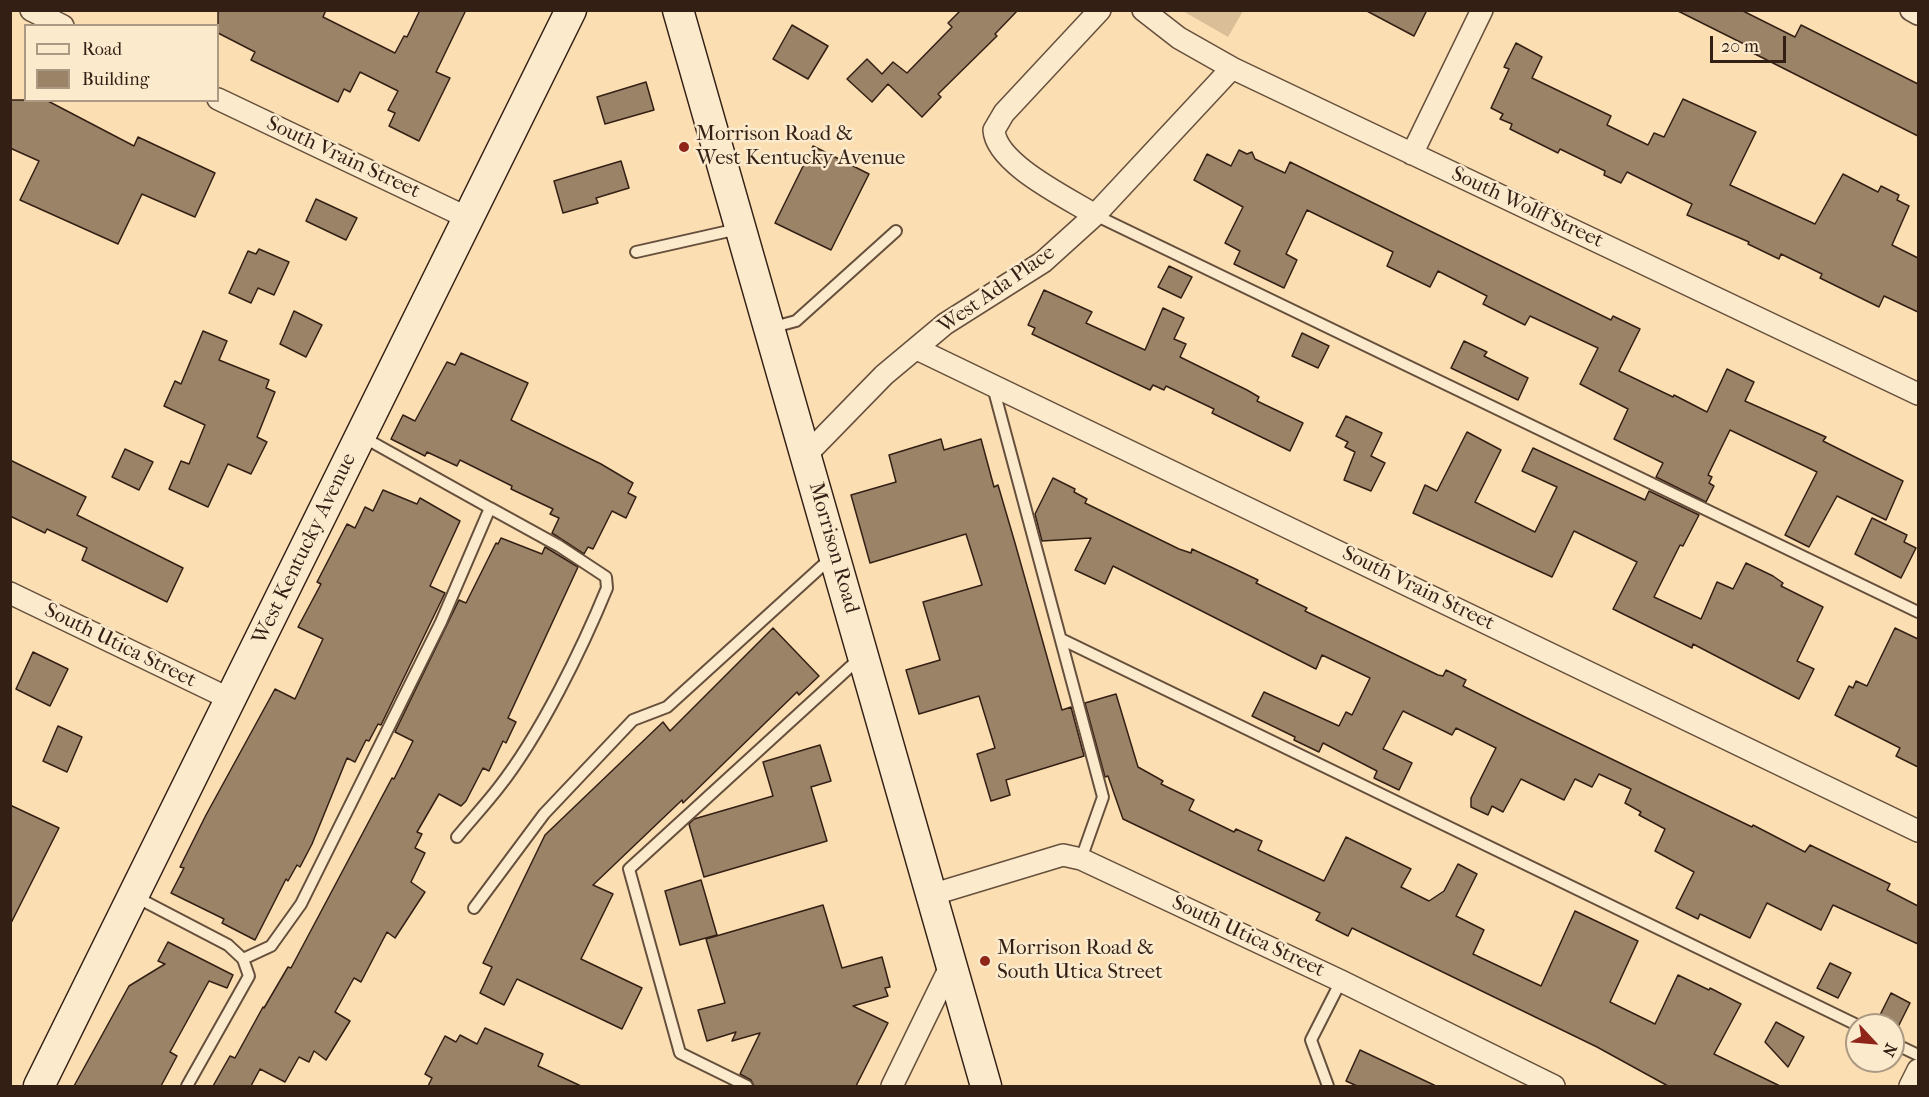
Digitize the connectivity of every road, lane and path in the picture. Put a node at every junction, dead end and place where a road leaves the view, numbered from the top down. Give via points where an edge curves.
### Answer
1 (31, 10) edge
2 (571, 10) edge
3 (678, 10) edge
4 (1101, 10) edge
5 (1143, 10) edge
6 (1482, 10) edge
7 (1911, 10) edge
8 (1918, 14) edge
9 (59, 24) edge
10 (1232, 68) junction
11 (219, 99) edge
12 (1412, 154) junction
13 (1095, 215) junction
14 (468, 218) junction
15 (741, 228) junction
16 (896, 231) dead end
17 (636, 252) dead end
18 (770, 328) junction
19 (917, 349) junction
20 (992, 383) junction
21 (1918, 394) edge
22 (361, 436) junction
23 (807, 454) junction
24 (490, 508) junction
25 (835, 555) junction
26 (10, 593) edge
27 (1918, 612) edge
28 (1061, 639) junction
29 (863, 654) junction
30 (230, 699) junction
31 (1918, 831) edge
32 (457, 837) dead end
33 (1081, 859) junction
34 (932, 895) junction
35 (133, 896) junction
36 (474, 908) dead end
37 (243, 959) junction
38 (951, 965) junction
39 (1341, 981) junction
40 (1845, 1019) edge
41 (1918, 1070) edge
42 (39, 1086) edge
43 (187, 1086) edge
44 (747, 1086) edge
45 (892, 1086) edge
46 (986, 1086) edge
47 (1328, 1086) edge
48 (1554, 1086) edge
49 (1910, 1086) edge

1 - 9 street
2 - 14 street, West Kentucky Avenue
3 - 15 street, Morrison Road
4 - 13 street via 1004,113 994,130 998,146 1010,161
5 - 10 street, South Wolff Street via 1179,38
6 - 12 street
7 - 8 street
10 - 12 street, South Wolff Street
10 - 13 street, West Ada Place
11 - 14 street, South Vrain Street
12 - 21 street, South Wolff Street
13 - 19 street, West Ada Place via 1043,262 945,324
13 - 27 lane
14 - 22 street, West Kentucky Avenue
15 - 17 lane
15 - 18 street, Morrison Road
16 - 18 lane via 795,321
18 - 23 street, Morrison Road
19 - 20 street, South Vrain Street
19 - 23 street, West Ada Place via 884,375
20 - 28 lane
20 - 31 street, South Vrain Street
22 - 24 lane
22 - 30 street, West Kentucky Avenue
23 - 25 street, Morrison Road
24 - 32 lane via 587,564 606,577 607,588 523,752
24 - 37 lane via 441,622 301,904 271,946
25 - 29 street, Morrison Road
25 - 36 lane via 667,707 633,720 544,814
26 - 30 street, South Utica Street
28 - 33 lane via 1103,797
28 - 40 lane
29 - 34 street, Morrison Road
29 - 44 lane via 629,869 680,1053
30 - 35 street, West Kentucky Avenue
33 - 34 street, South Utica Street via 1063,855
33 - 39 street, South Utica Street
34 - 38 street, Morrison Road
35 - 37 lane via 228,945
35 - 42 street, West Kentucky Avenue
37 - 43 lane via 249,976
38 - 45 street
38 - 46 street, Morrison Road
39 - 47 lane via 1311,1040
39 - 48 street, South Utica Street
41 - 49 street

